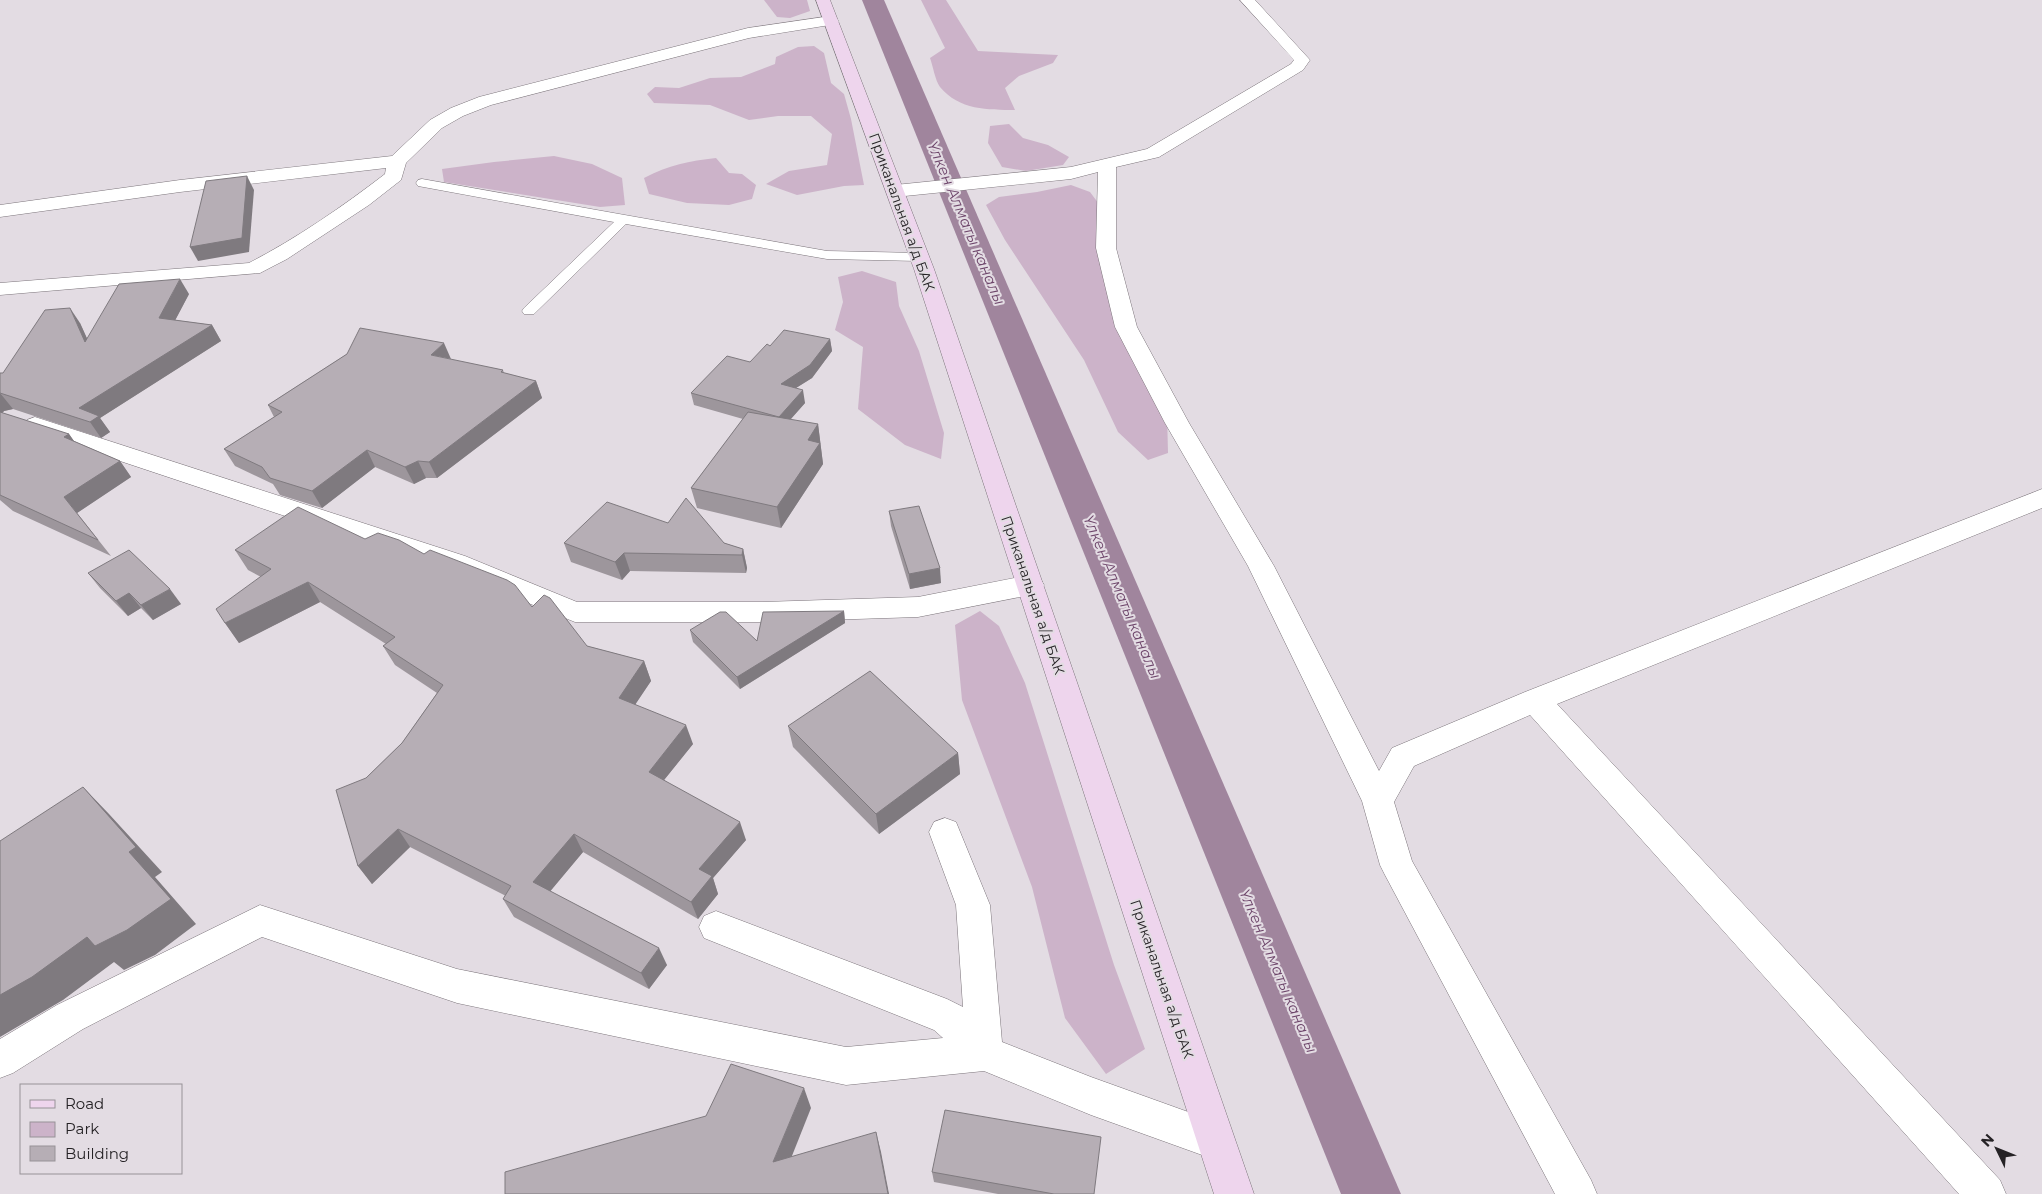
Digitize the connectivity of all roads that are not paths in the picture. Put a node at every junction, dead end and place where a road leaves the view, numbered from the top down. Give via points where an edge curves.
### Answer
1 (1247, 0) edge
2 (827, 11) edge
3 (397, 162) junction
4 (1107, 164) junction
5 (422, 183) dead end
6 (896, 191) junction
7 (0, 212) edge
8 (623, 220) junction
9 (919, 257) junction
10 (0, 289) edge
11 (529, 311) dead end
12 (12, 418) edge
13 (2042, 498) edge
14 (1030, 585) junction
15 (1535, 700) junction
16 (1378, 802) junction
17 (945, 832) dead end
18 (716, 927) dead end
19 (984, 1053) junction
20 (0, 1060) edge
21 (1216, 1141) junction
22 (1234, 1194) edge
23 (1577, 1194) edge
24 (1986, 1194) edge

1 - 4 street via 1302,60 1297,67 1153,153
2 - 3 street via 486,101 436,124
2 - 6 main road, Приканальная а/д БАК
3 - 7 street via 180,186
3 - 10 street via 394,176 362,201 280,256 253,269
4 - 6 street via 1071,173
4 - 16 street via 1106,248 1126,328 1177,423 1261,566
5 - 8 lane
6 - 9 main road, Приканальная а/д БАК
8 - 9 lane via 827,256
8 - 11 lane
9 - 14 main road, Приканальная а/д БАК
12 - 14 street via 456,563 575,612 918,608
13 - 15 street
14 - 21 main road, Приканальная а/д БАК
15 - 16 street via 1403,757
15 - 24 street
16 - 23 street via 1397,865
17 - 19 street via 973,904
18 - 19 street via 946,1017
19 - 20 street via 846,1066 456,986 260,921 70,1017
19 - 21 street
21 - 22 main road, Приканальная а/д БАК

